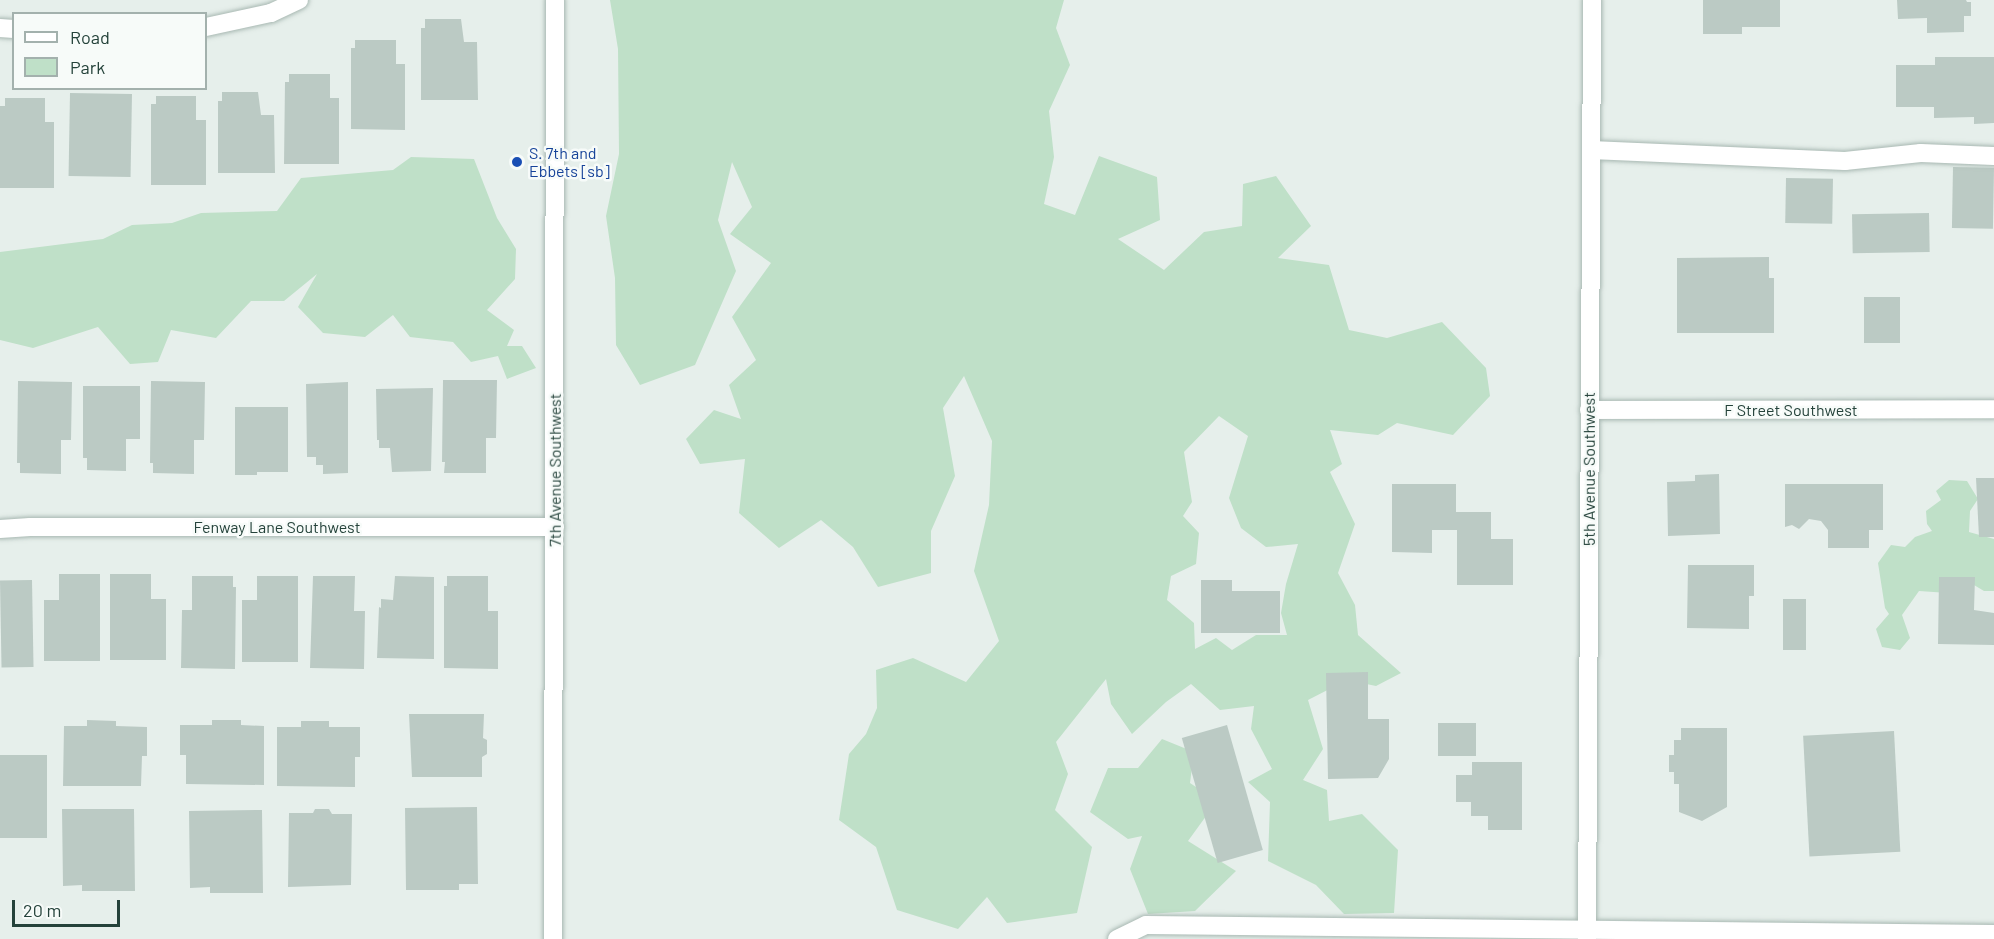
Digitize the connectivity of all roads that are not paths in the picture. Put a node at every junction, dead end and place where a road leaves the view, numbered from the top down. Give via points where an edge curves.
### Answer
1 (299, 0) edge
2 (555, 0) edge
3 (1592, 0) edge
4 (207, 27) edge
5 (1591, 150) junction
6 (1994, 156) edge
7 (1994, 409) edge
8 (1589, 410) junction
9 (555, 527) junction
10 (0, 529) edge
11 (1994, 934) edge
12 (1587, 935) edge
13 (553, 939) edge
14 (1117, 939) edge

1 - 4 street via 271,13
2 - 9 street, 7th Avenue Southwest
3 - 5 street, 5th Avenue Southwest
5 - 6 street via 1845,161 1921,153
5 - 8 street, 5th Avenue Southwest
7 - 8 street, F Street Southwest
8 - 12 street, 5th Avenue Southwest
9 - 10 street, Fenway Lane Southwest
9 - 13 street, 7th Avenue Southwest
11 - 12 street
12 - 14 street via 1146,925

